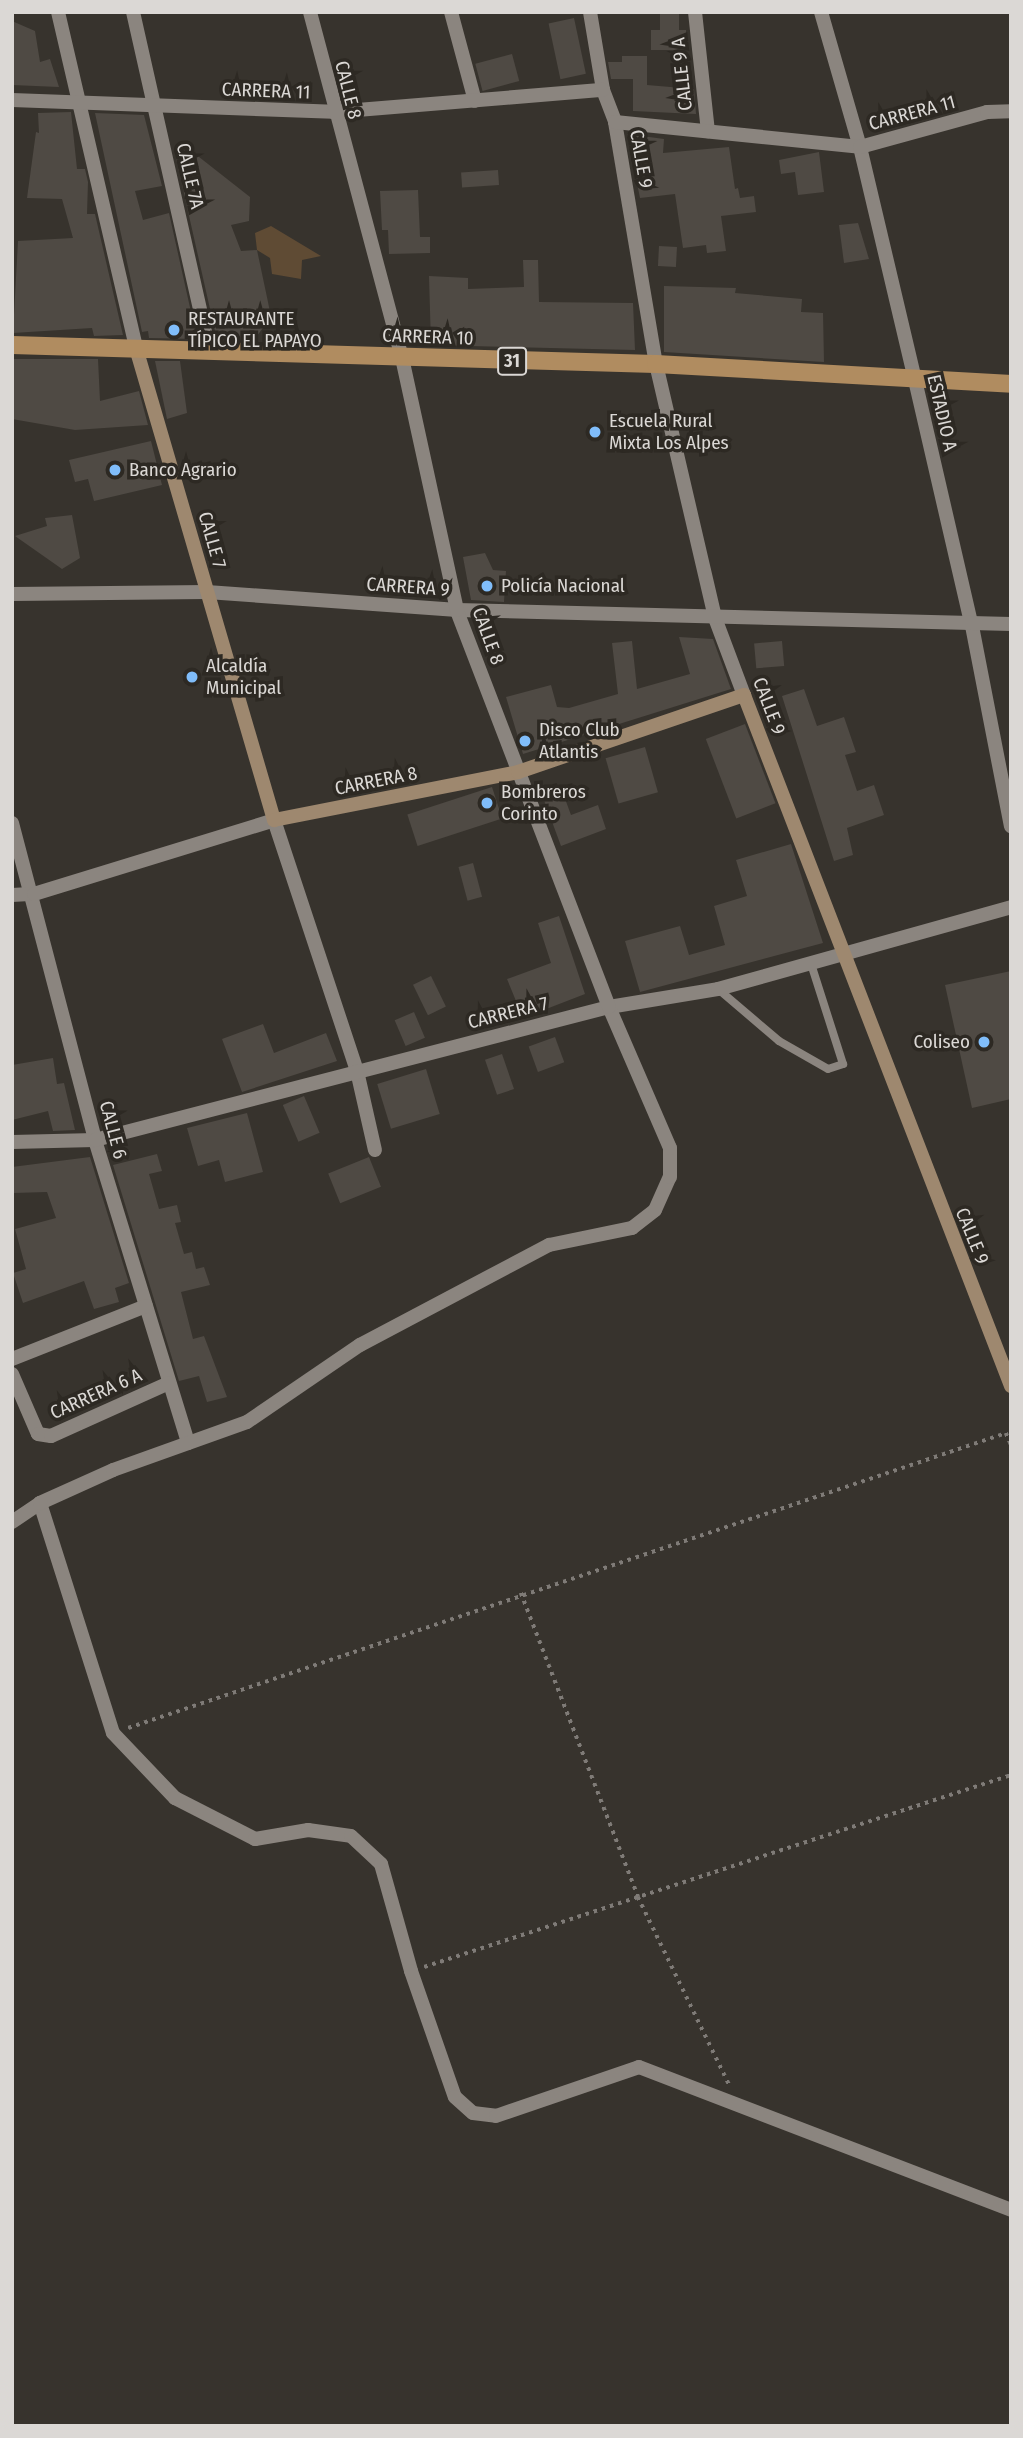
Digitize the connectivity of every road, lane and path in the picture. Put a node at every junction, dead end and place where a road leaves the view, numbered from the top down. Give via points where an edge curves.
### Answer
1 (58, 12) edge
2 (133, 12) edge
3 (310, 12) edge
4 (451, 12) edge
5 (590, 12) edge
6 (695, 12) edge
7 (821, 12) edge
8 (603, 90) junction
9 (12, 100) edge
10 (80, 101) junction
11 (475, 101) junction
12 (155, 107) junction
13 (1011, 111) edge
14 (333, 112) junction
15 (615, 122) junction
16 (708, 131) junction
17 (860, 147) junction
18 (12, 345) edge
19 (136, 348) junction
20 (209, 348) junction
21 (402, 358) junction
22 (656, 364) junction
23 (915, 380) junction
24 (1011, 384) edge
25 (207, 592) junction
26 (12, 594) edge
27 (457, 610) junction
28 (715, 618) junction
29 (1011, 624) edge
30 (972, 626) junction
31 (744, 695) junction
32 (518, 772) junction
33 (274, 820) junction
34 (12, 823) edge
35 (1011, 826) edge
36 (34, 894) junction
37 (12, 895) edge
38 (1011, 907) edge
39 (847, 954) junction
40 (811, 964) junction
41 (718, 989) junction
42 (609, 1007) junction
43 (357, 1071) junction
44 (95, 1140) junction
45 (12, 1142) edge
46 (375, 1150) dead end
47 (146, 1306) junction
48 (12, 1359) edge
49 (12, 1374) edge
50 (169, 1383) junction
51 (1011, 1386) edge
52 (188, 1443) junction
53 (1011, 1445) edge
54 (40, 1503) junction
55 (12, 1522) edge
56 (521, 1593) junction
57 (113, 1733) junction
58 (1011, 1775) edge
59 (638, 1897) junction
60 (411, 1971) junction
61 (739, 2105) junction
62 (1011, 2210) edge

1 - 10 street, CALLE 7
2 - 12 street, CALLE 7A
3 - 14 street, CALLE 8
4 - 11 street
5 - 8 street, CALLE 9
6 - 16 street, CALLE 9 A
7 - 17 street, ESTADIO A
8 - 11 street, CARRERA 11
8 - 15 street, CALLE 9
9 - 10 street, CARRERA 11
10 - 12 street, CARRERA 11
10 - 19 street, CALLE 7
11 - 14 street, CARRERA 11
12 - 14 street, CARRERA 11
12 - 20 street, CALLE 7A
13 - 17 street, CARRERA 11 via 987,112
14 - 21 street, CALLE 8
15 - 16 street, CARRERA 11
15 - 22 street, CALLE 9
16 - 17 street, CARRERA 11
17 - 23 street, ESTADIO A
18 - 19 main road, CARRERA 10 / 31
19 - 20 main road, CARRERA 10 / 31
19 - 25 street, CALLE 7
20 - 21 main road, CARRERA 10 / 31
21 - 22 main road, CARRERA 10 / 31
21 - 27 street, CALLE 8
22 - 23 main road, CARRERA 10 / 31
22 - 28 street, CALLE 9
23 - 24 main road, CARRERA 10 / 31
23 - 30 street, ESTADIO A
25 - 26 street, CARRERA 9
25 - 27 street, CARRERA 9
25 - 33 street, CALLE 7
27 - 28 street, CARRERA 9
27 - 32 street, CALLE 8
28 - 30 street, CARRERA 9
28 - 31 street, CALLE 9
29 - 30 street, CARRERA 9
30 - 35 street, ESTADIO A
31 - 32 street, CARRERA 8
31 - 39 street, CALLE 9
32 - 33 street, CARRERA 8
32 - 42 street, CALLE 8
33 - 36 street, CARRERA 8
33 - 43 street, CALLE 7
34 - 36 street, CALLE 6
36 - 37 street, CARRERA 8
36 - 44 street, CALLE 6
38 - 39 street, CARRERA 7
39 - 40 street, CARRERA 7
39 - 51 street, CALLE 9
40 - 41 street, CARRERA 7
40 - 41 lane via 843,1064 828,1069 779,1041
41 - 42 street, CARRERA 7
42 - 43 street, CARRERA 7
42 - 52 street, CALLE 8 via 670,1148 670,1177 655,1210 632,1228 549,1245 360,1345 247,1422
43 - 44 street, CARRERA 7
43 - 46 street, CALLE 7
44 - 45 street, CARRERA 7
44 - 47 street, CALLE 6
47 - 48 street
47 - 50 street, CALLE 6
49 - 50 street, CARRERA 6 A via 38,1434 51,1436
50 - 52 street, CALLE 6
52 - 54 street
53 - 56 path via 1006,1433
54 - 55 street
54 - 57 street
56 - 57 path
56 - 59 path
57 - 60 street via 175,1798 255,1839 308,1830 351,1836 381,1864
58 - 59 path
59 - 60 path
59 - 61 path
60 - 61 street via 456,2097 473,2113 496,2116 639,2067
61 - 62 street

